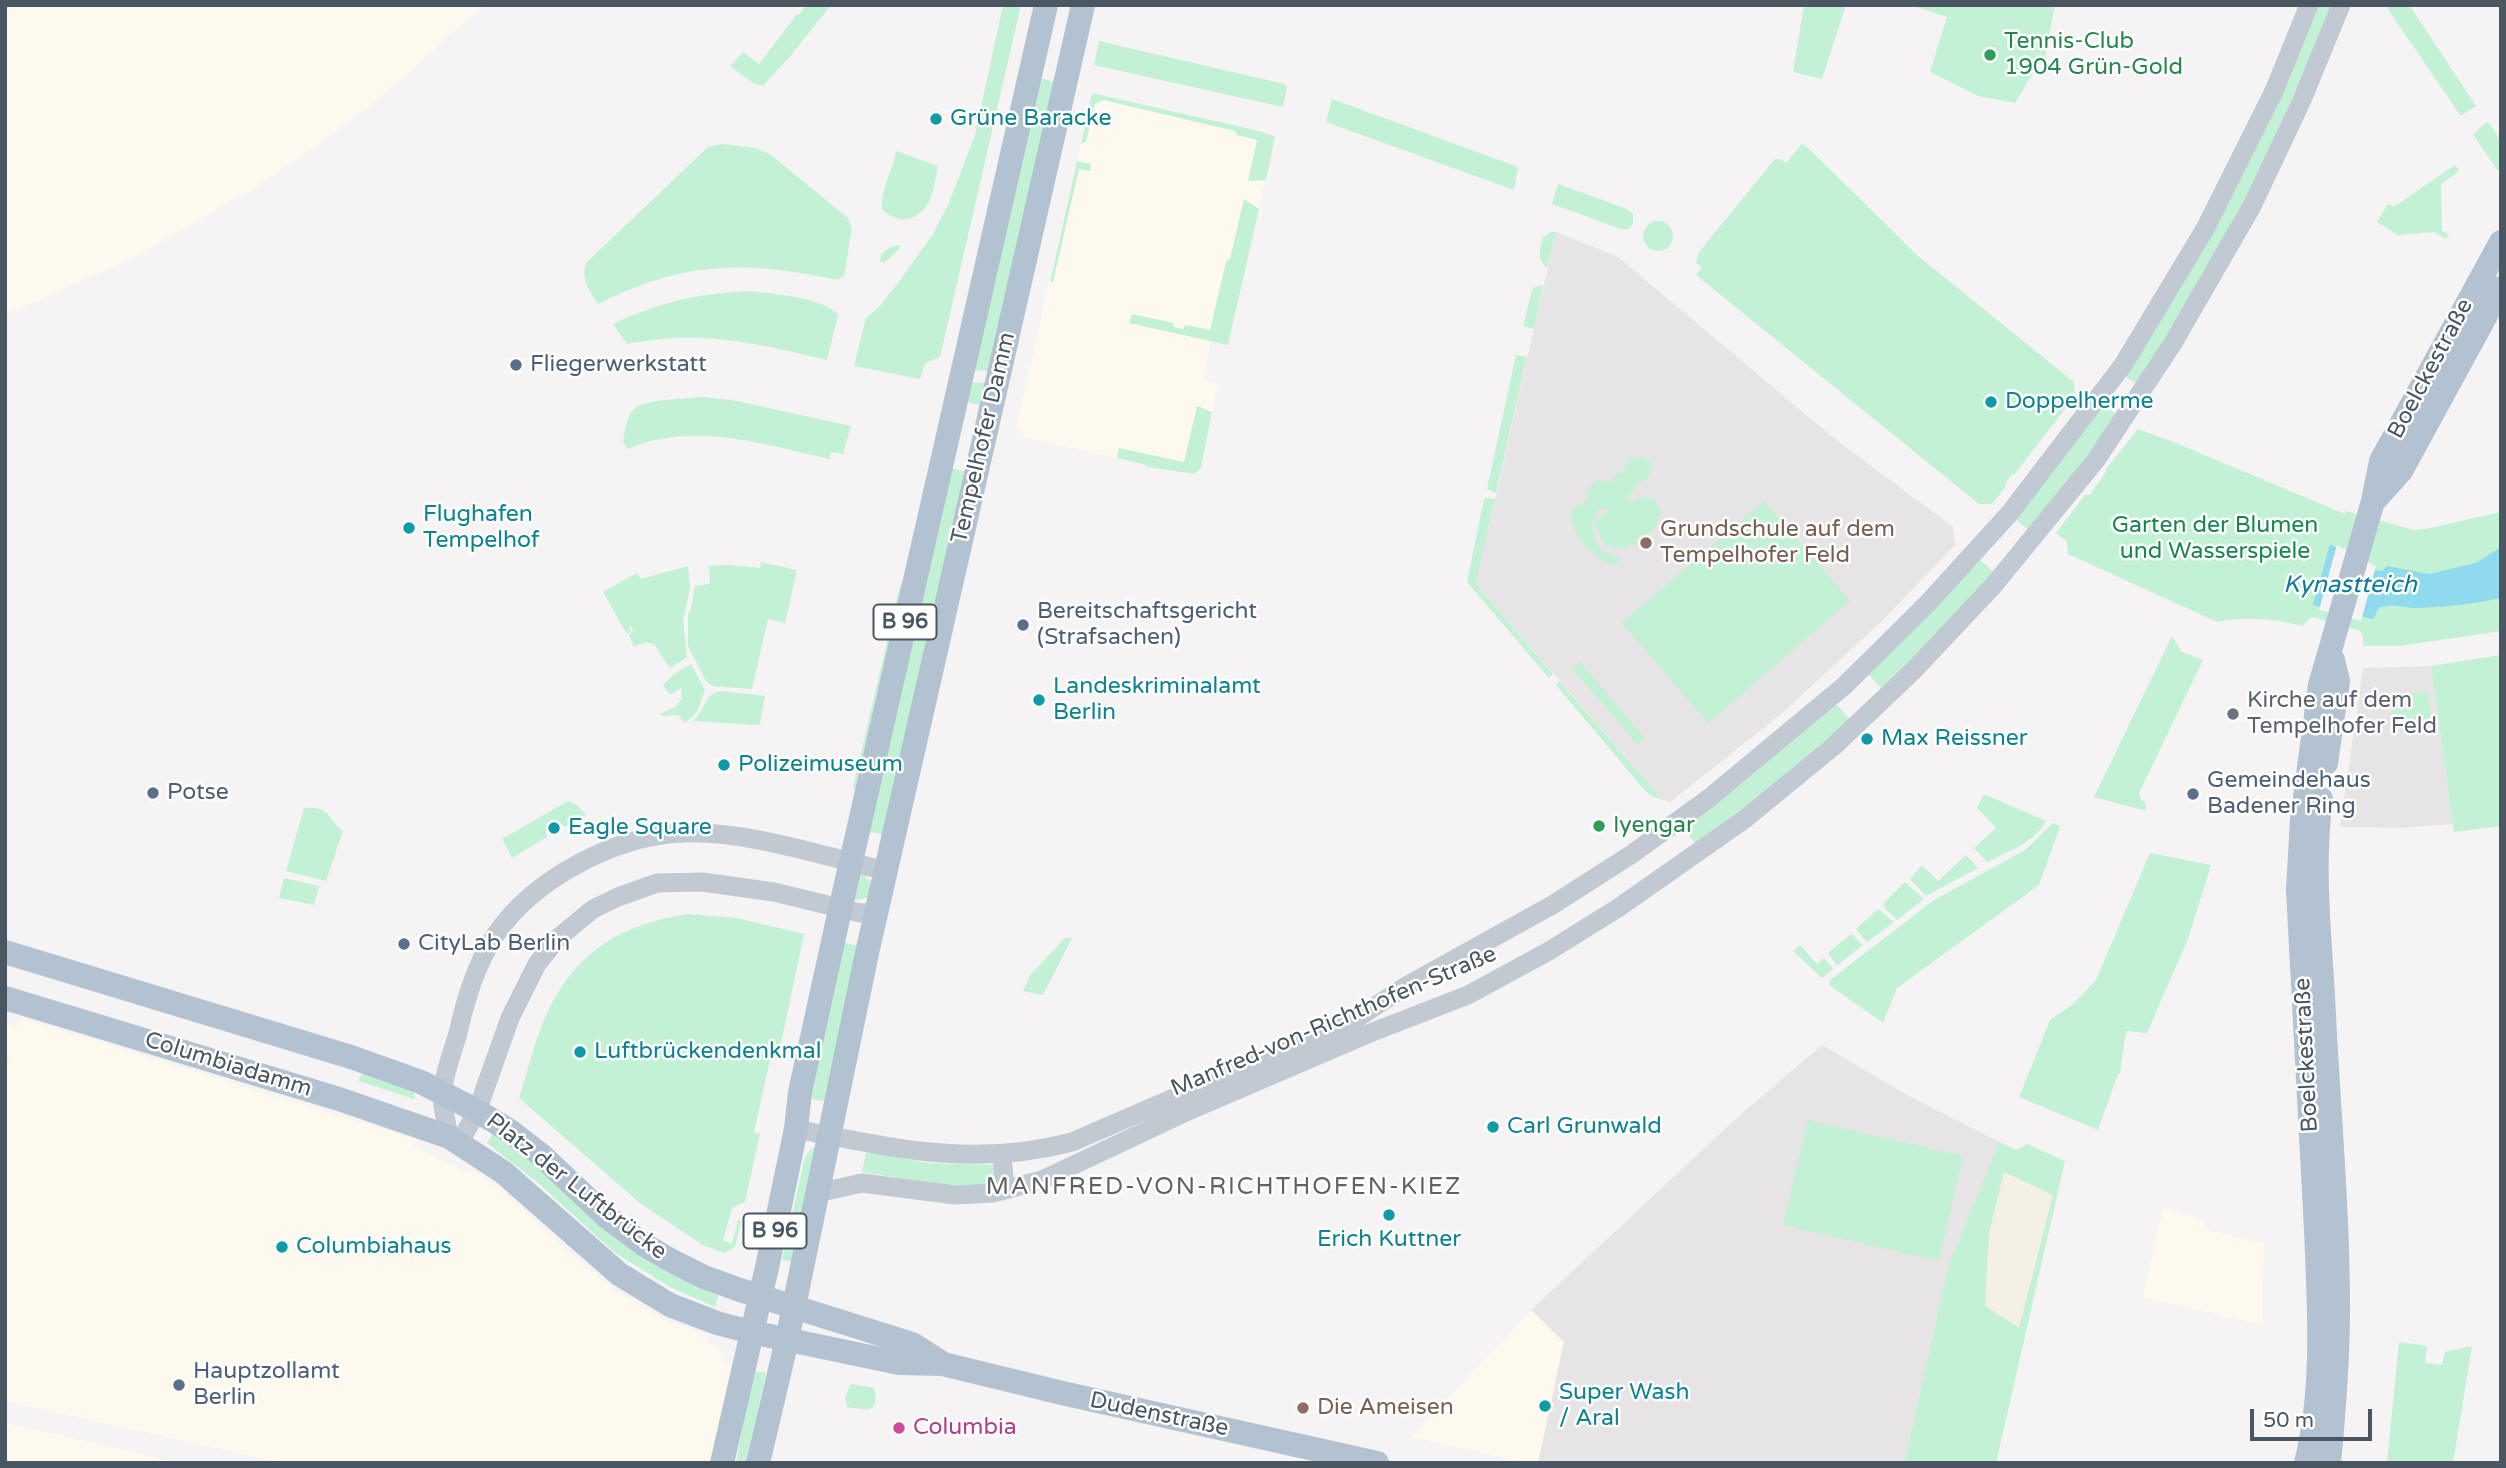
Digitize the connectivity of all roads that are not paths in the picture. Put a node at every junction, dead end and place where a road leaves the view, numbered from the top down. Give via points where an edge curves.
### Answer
1 (1046, 5) edge
2 (1083, 5) edge
3 (2309, 5) edge
4 (2341, 5) edge
5 (2501, 242) edge
6 (2501, 288) edge
7 (2370, 509) junction
8 (2330, 649) junction
9 (850, 863) junction
10 (886, 871) junction
11 (840, 910) junction
12 (876, 912) junction
13 (6, 956) edge
14 (5, 998) edge
15 (442, 1091) junction
16 (477, 1111) junction
17 (796, 1129) junction
18 (828, 1135) junction
19 (454, 1139) junction
20 (1002, 1155) junction
21 (1005, 1190) junction
22 (817, 1193) junction
23 (760, 1296) junction
24 (794, 1307) junction
25 (751, 1332) junction
26 (787, 1340) junction
27 (943, 1364) junction
28 (722, 1463) edge
29 (758, 1463) edge
30 (1377, 1463) edge
31 (2306, 1463) edge
32 (2329, 1463) edge

1 - 9 main road, Tempelhofer Damm / B 96
2 - 10 main road, Tempelhofer Damm / B 96
3 - 20 street, Manfred-von-Richthofen-Straße via 2274,91 2211,218 2123,365 1992,534 1831,698 1724,787 1632,854 1354,1020 1082,1139 1041,1151
4 - 21 street, Manfred-von-Richthofen-Straße via 2252,206 2124,420 1993,586 1842,739 1704,849 1618,908 1511,972 1042,1180
5 - 7 main road, Boelckestraße via 2381,461
6 - 7 main road, Boelckestraße via 2401,471
7 - 8 main road, Boelckestraße
8 - 31 main road, Boelckestraße via 2319,693 2299,855 2319,1316 2315,1412
8 - 32 main road, Boelckestraße via 2337,681 2318,821 2339,1308
9 - 10 street
9 - 11 main road, Tempelhofer Damm / B 96
9 - 15 street, Platz der Luftbrücke via 740,836 667,834 634,841 548,882 496,934 485,953 467,997
10 - 12 main road, Tempelhofer Damm / B 96
11 - 12 street
11 - 16 street, Platz der Luftbrücke via 774,892 702,882 657,883 593,909 558,938 537,964 510,1018
11 - 17 main road, Tempelhofer Damm / B 96
12 - 18 main road, Tempelhofer Damm / B 96
13 - 15 main road, Columbiadamm via 351,1057
14 - 19 main road, Columbiadamm via 339,1099
15 - 16 main road, Platz der Luftbrücke
15 - 19 street, Platz der Luftbrücke
16 - 19 street, Platz der Luftbrücke
16 - 23 main road, Platz der Luftbrücke via 541,1155 643,1244 704,1277
17 - 18 street
17 - 23 main road, Tempelhofer Damm / B 96
18 - 20 street, Manfred-von-Richthofen-Straße via 920,1153
18 - 22 main road, Tempelhofer Damm / B 96
19 - 25 main road, Platz der Luftbrücke via 503,1172 620,1274 670,1305
20 - 21 street
21 - 22 street, Manfred-von-Richthofen-Straße via 955,1195 862,1183
22 - 24 main road, Tempelhofer Damm / B 96
23 - 24 main road, Platz der Luftbrücke
23 - 25 main road, Tempelhofer Damm / B 96
24 - 26 main road, Tempelhofer Damm / B 96
24 - 27 main road, Dudenstraße via 912,1344
25 - 26 main road, Platz der Luftbrücke
25 - 28 main road, B 96
26 - 27 main road, Dudenstraße via 899,1363
26 - 29 main road, B 96
27 - 30 main road, Dudenstraße

